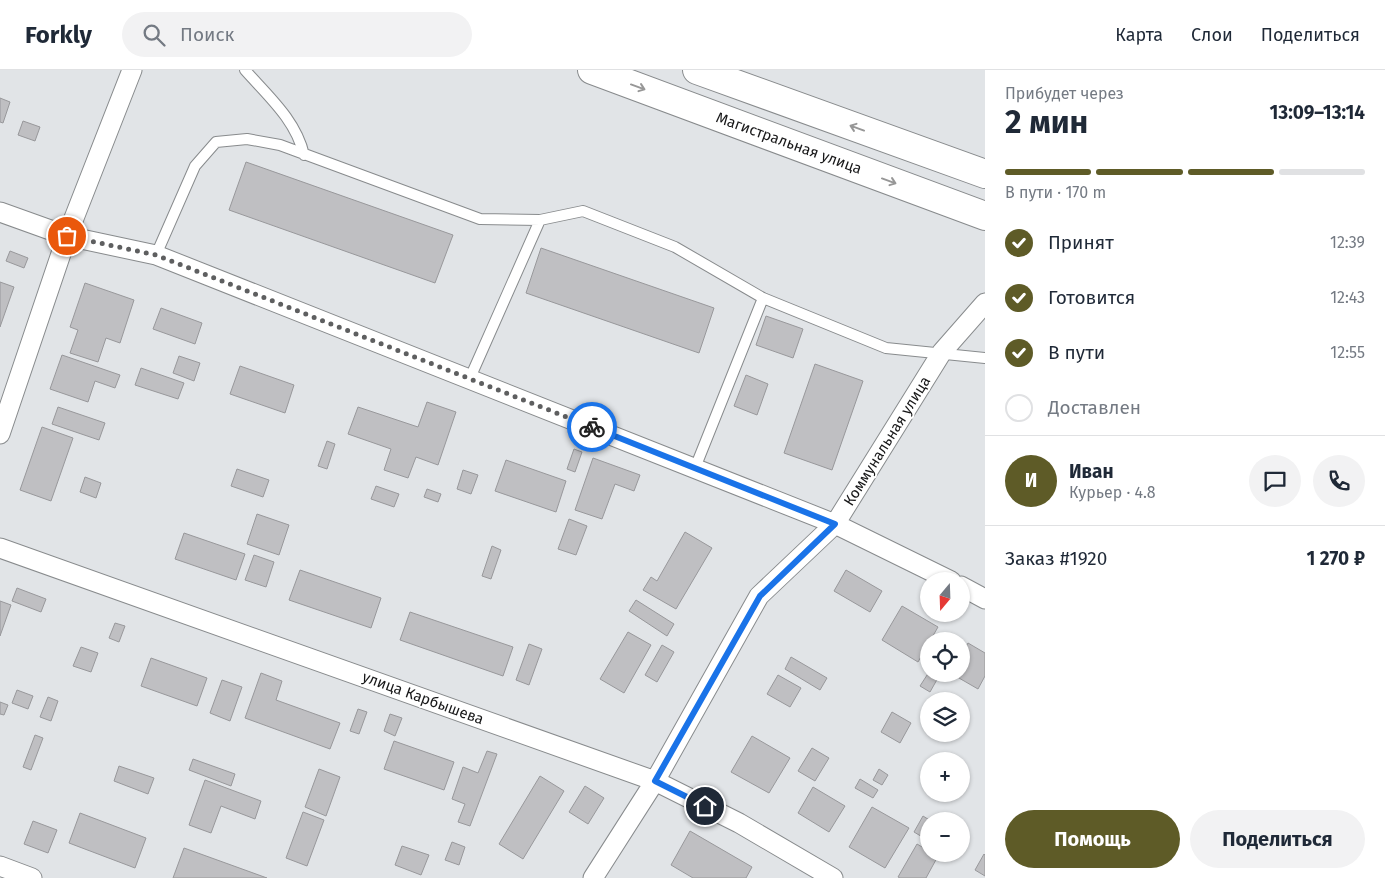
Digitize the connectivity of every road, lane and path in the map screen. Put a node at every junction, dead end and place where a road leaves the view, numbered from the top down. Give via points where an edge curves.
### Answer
1 (132, 70) edge
2 (245, 70) edge
3 (592, 70) edge
4 (697, 70) edge
5 (304, 155) junction
6 (985, 174) edge
7 (0, 212) edge
8 (985, 216) edge
9 (540, 220) junction
10 (67, 236) junction
11 (156, 255) junction
12 (763, 298) junction
13 (985, 303) edge
14 (942, 352) junction
15 (985, 358) edge
16 (470, 378) junction
17 (0, 434) edge
18 (695, 468) junction
19 (835, 524) junction
20 (0, 548) edge
21 (933, 572) edge
22 (970, 591) edge
23 (985, 599) edge
24 (655, 781) junction
25 (0, 866) edge
26 (32, 878) edge
27 (593, 878) edge
28 (833, 878) edge

1 - 10 street
2 - 5 lane via 291,122 300,137
3 -> 8 main road, Магистральная улица
6 -> 4 main road
5 - 9 lane via 480,220
5 - 11 lane via 280,145 247,139 216,142 195,166
7 - 10 street
9 - 12 lane via 583,210 675,247
9 - 16 lane
10 - 11 street
10 - 17 street
11 - 16 street
12 - 14 lane via 886,348
12 - 18 lane
13 - 14 street, Коммунальная улица
14 - 15 lane
14 - 19 street, Коммунальная улица
16 - 18 street
18 - 19 street
19 - 21 street
19 - 24 street, Коммунальная улица via 760,596
20 - 24 street, улица Карбышева
22 - 23 street
24 - 27 street, Коммунальная улица
24 - 28 street, улица Карбышева via 739,823
25 - 26 street

